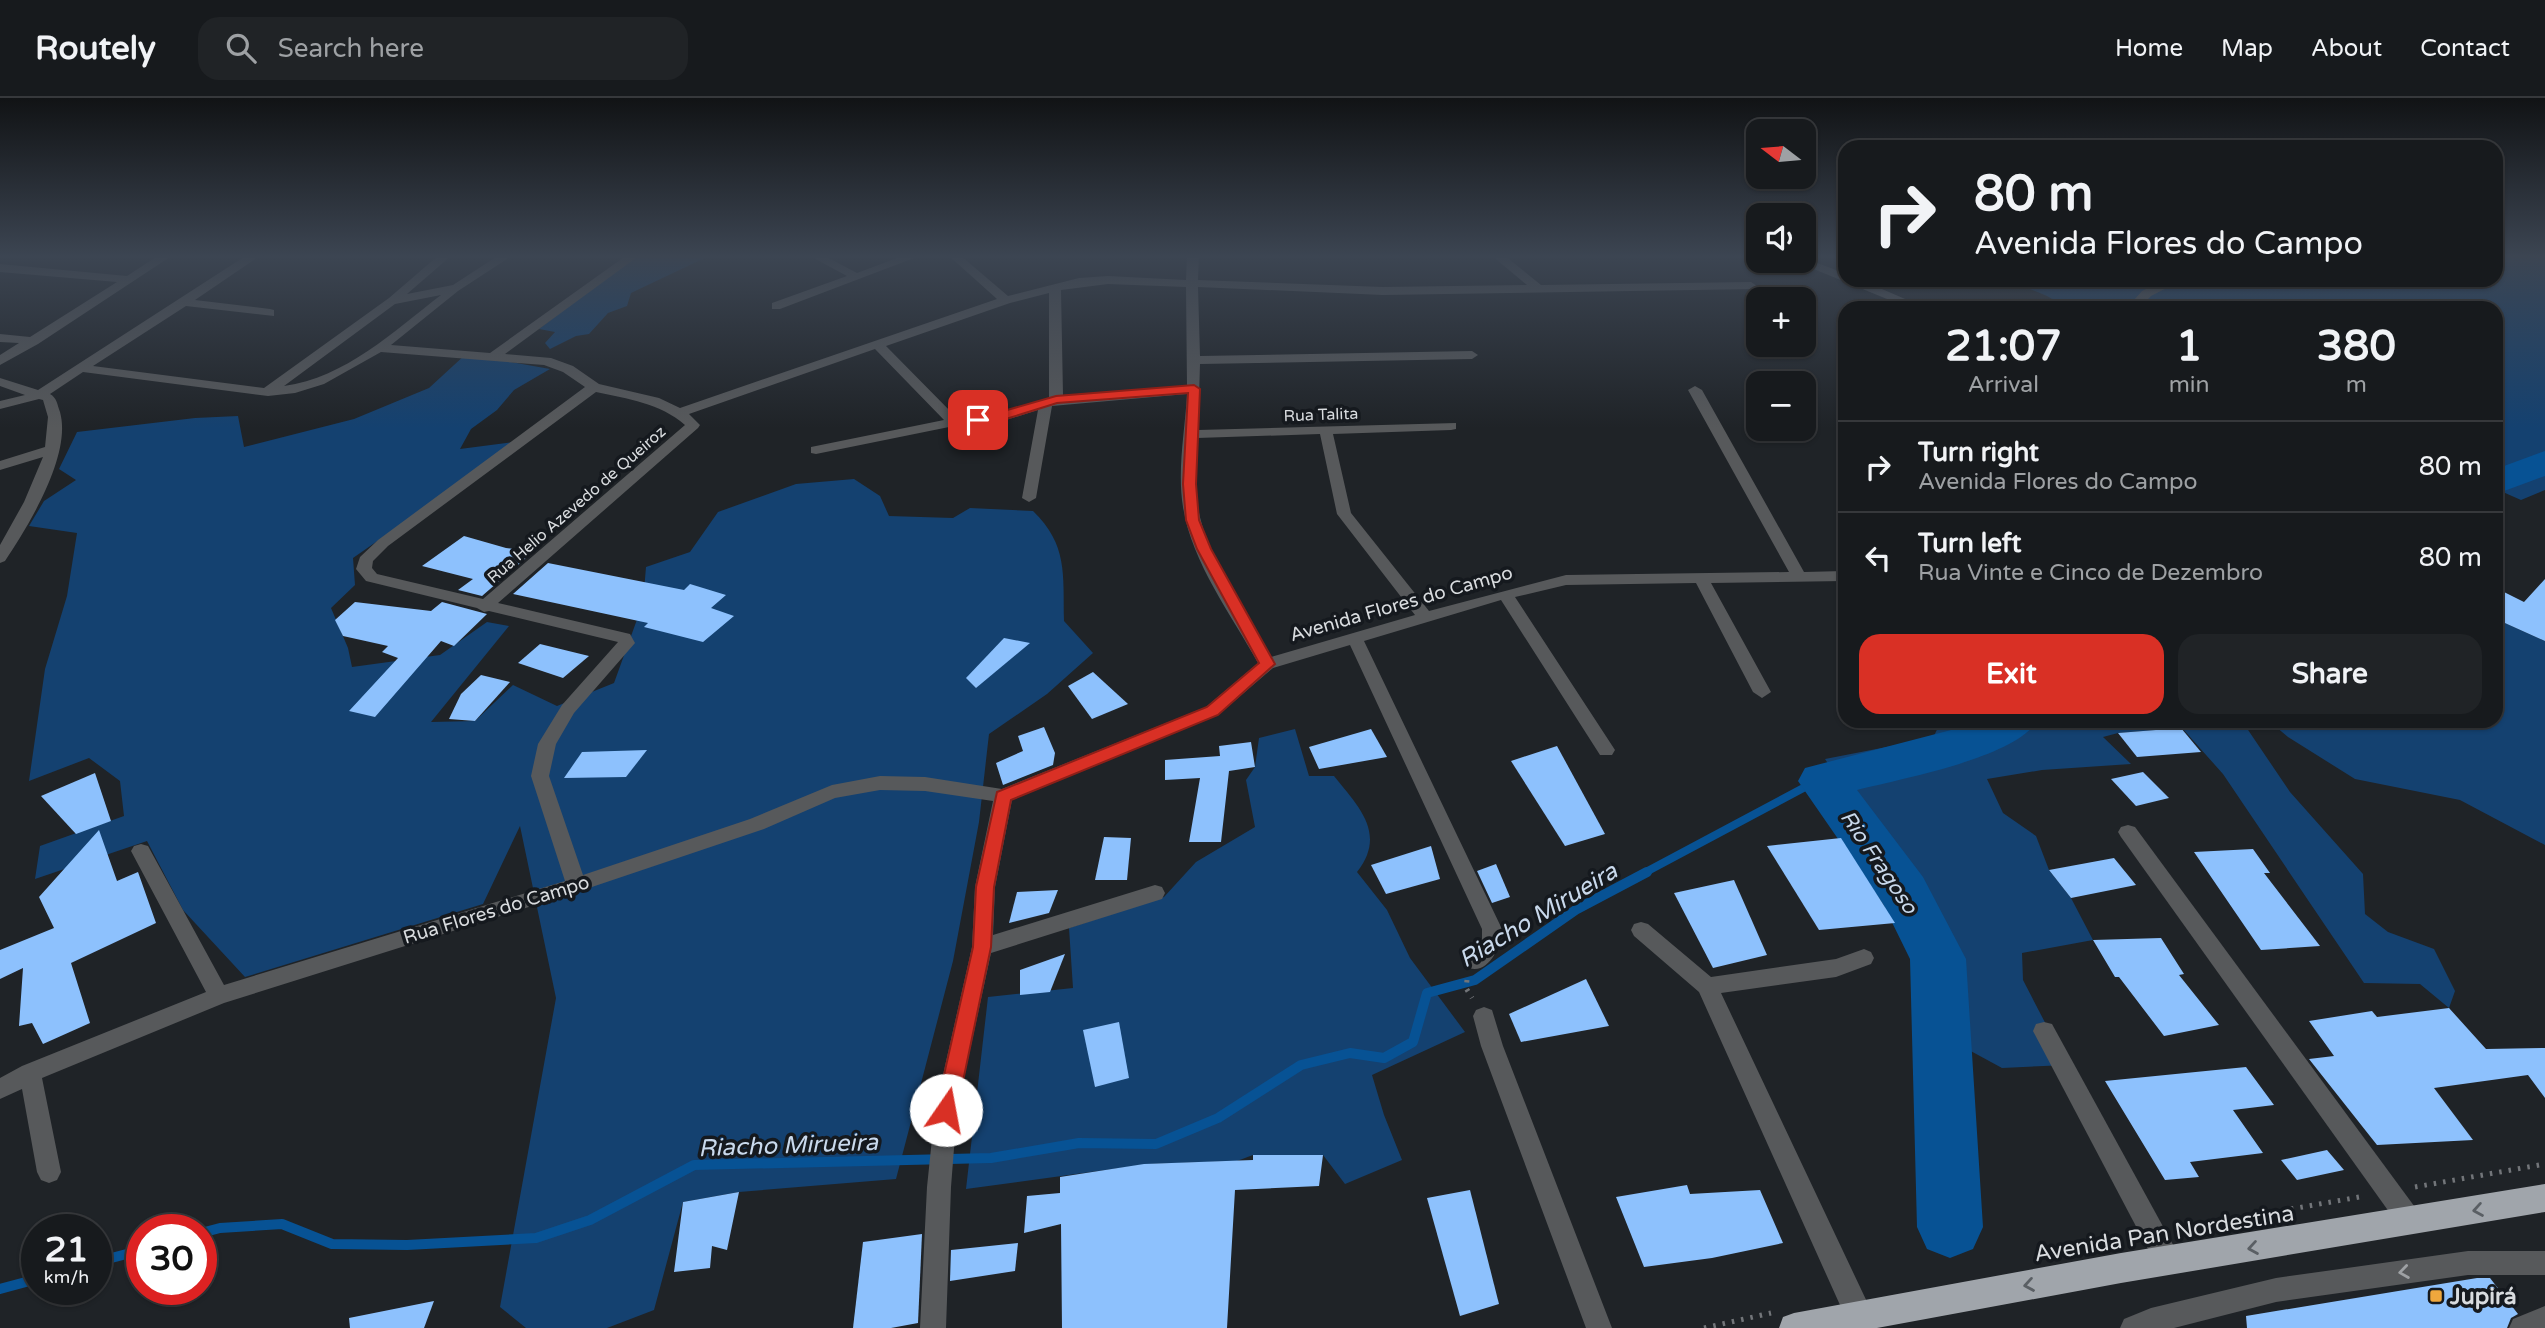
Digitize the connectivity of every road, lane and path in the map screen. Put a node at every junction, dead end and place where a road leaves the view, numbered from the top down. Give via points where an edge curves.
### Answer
1 (79, 312) edge
2 (170, 312) edge
3 (265, 312) edge
4 (377, 312) edge
5 (425, 312) edge
6 (555, 312) edge
7 (972, 312) edge
8 (1054, 312) edge
9 (1192, 312) edge
10 (270, 313) dead end
11 (0, 338) edge
12 (34, 341) junction
13 (880, 346) junction
14 (378, 348) junction
15 (495, 355) junction
16 (1472, 355) dead end
17 (0, 360) edge
18 (1194, 360) junction
19 (82, 368) junction
20 (0, 382) edge
21 (594, 387) junction
22 (1194, 389) junction
23 (1696, 390) dead end
24 (267, 392) junction
25 (39, 395) junction
26 (1051, 402) junction
27 (0, 405) edge
28 (679, 413) junction
29 (954, 422) junction
30 (1451, 426) dead end
31 (1326, 432) junction
32 (1192, 434) junction
33 (54, 449) junction
34 (816, 450) dead end
35 (0, 466) edge
36 (1029, 498) dead end
37 (20, 521) junction
38 (0, 524) edge
39 (0, 558) edge
40 (1799, 576) junction
41 (1838, 576) edge
42 (1701, 578) junction
43 (1505, 594) junction
44 (484, 607) junction
45 (1425, 617) junction
46 (1354, 637) junction
47 (1267, 664) junction
48 (1762, 692) dead end
49 (1606, 750) dead end
50 (1003, 796) junction
51 (2128, 832) dead end
52 (141, 851) dead end
53 (576, 885) junction
54 (1155, 893) dead end
55 (1641, 930) dead end
56 (982, 947) junction
57 (1864, 958) dead end
58 (1472, 966) joint
59 (1707, 986) junction
60 (219, 996) junction
61 (1480, 1010) joint
62 (2044, 1031) dead end
63 (30, 1073) junction
64 (0, 1089) edge
65 (49, 1172) dead end
66 (2545, 1198) edge
67 (2411, 1222) junction
68 (2168, 1261) junction
69 (2545, 1263) edge
70 (1860, 1315) junction
71 (2545, 1319) edge
72 (933, 1328) edge
73 (1599, 1328) edge
74 (1794, 1328) edge
75 (2133, 1328) edge
76 (2522, 1328) edge

1 - 12 street
2 - 19 street
3 - 10 street
4 - 24 street
5 - 14 street
6 - 15 street
7 - 13 street
8 - 26 street
9 - 18 street
11 - 12 street
12 - 17 street
13 - 28 street
13 - 29 street
14 - 15 street, Rua Helio Azevedo de Queiroz
14 - 24 street via 326,379 288,391
15 - 21 street, Rua Helio Azevedo de Queiroz via 546,361
16 - 18 street
18 - 22 street
19 - 24 street
19 - 25 street
20 - 25 street
21 - 28 street, Rua Helio Azevedo de Queiroz via 654,401
21 - 44 street via 365,560 364,569 372,578
22 - 26 street
22 - 32 street
23 - 40 street
25 - 27 street
25 - 33 street via 52,404
26 - 29 street via 1006,416
26 - 36 street
28 - 44 street, Rua Helio Azevedo de Queiroz via 694,425 691,429
29 - 34 street
30 - 31 street, Rua Talita
31 - 32 street, Rua Talita
31 - 45 street via 1344,514
32 - 47 street via 1193,520
33 - 35 street
33 - 37 street
37 - 38 street
37 - 39 street
40 - 41 street, Avenida Flores do Campo
40 - 42 street, Avenida Flores do Campo
42 - 43 street, Avenida Flores do Campo via 1566,580
42 - 48 street
43 - 45 street, Avenida Flores do Campo
43 - 49 street
44 - 53 street via 613,634 627,643 568,709 544,754 540,776
45 - 46 street, Avenida Flores do Campo
46 - 47 street, Avenida Flores do Campo
46 - 58 street via 1492,929 1492,941
47 - 50 street, Avenida Flores do Campo via 1212,711
50 - 53 street, Rua Flores do Campo via 925,783 880,783 832,792 757,824
50 - 56 street via 985,887
51 - 67 street
52 - 60 street
53 - 60 street, Rua Flores do Campo
54 - 56 street
55 - 59 street
56 - 72 street via 946,1110
57 - 59 street via 1836,968
58 - 61 path via 1466,988
59 - 70 street
60 - 63 street, Rua Flores do Campo
61 - 73 street
62 - 68 street
63 - 64 street, Rua Flores do Campo
63 - 65 street
66 -> 67 highway, Avenida Pan Nordestina
67 -> 68 highway, Avenida Pan Nordestina
68 -> 70 highway, Avenida Pan Nordestina
69 -> 75 street via 2469,1263 2276,1290
70 - 74 highway, Avenida Pan Nordestina
71 - 76 street

